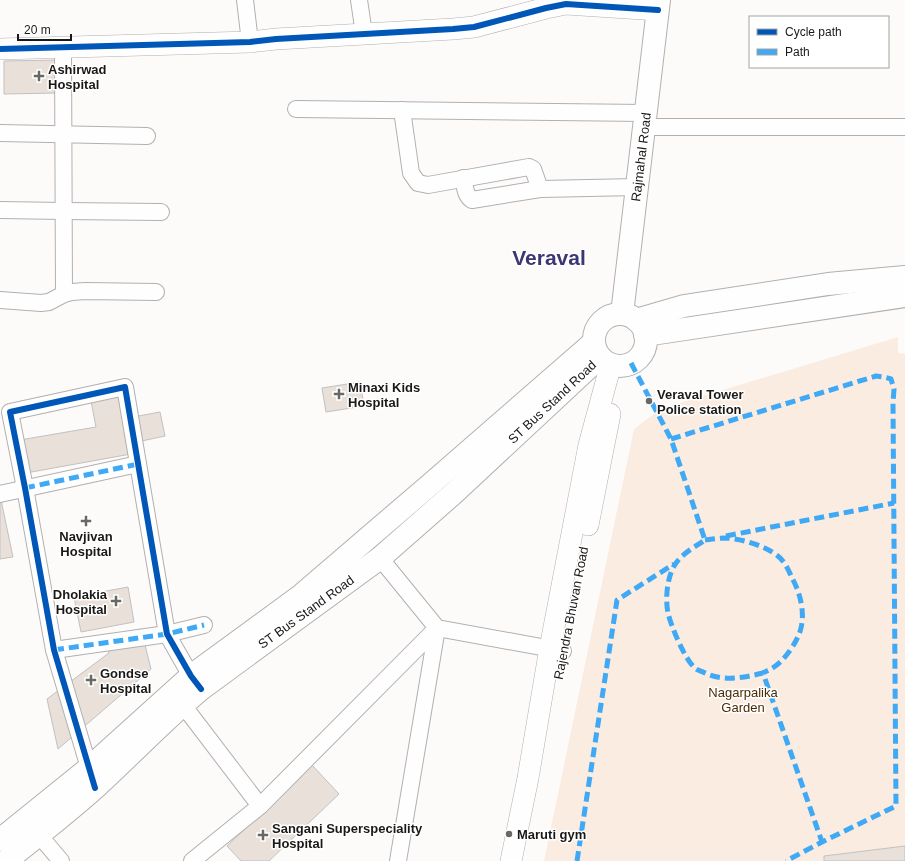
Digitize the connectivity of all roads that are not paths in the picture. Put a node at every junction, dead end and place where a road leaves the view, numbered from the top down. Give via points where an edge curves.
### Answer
1 (246, 0) edge
2 (359, 0) edge
3 (658, 5) edge
4 (364, 34) junction
5 (250, 42) junction
6 (63, 47) junction
7 (0, 49) edge
8 (296, 109) dead end
9 (402, 110) junction
10 (645, 120) junction
11 (905, 127) edge
12 (0, 133) edge
13 (63, 135) junction
14 (146, 136) dead end
15 (463, 178) junction
16 (637, 187) junction
17 (540, 189) junction
18 (0, 210) edge
19 (64, 212) junction
20 (161, 212) dead end
21 (905, 277) edge
22 (156, 292) dead end
23 (64, 294) junction
24 (905, 296) edge
25 (0, 300) edge
26 (634, 323) junction
27 (606, 357) junction
28 (138, 464) junction
29 (25, 488) junction
30 (0, 494) edge
31 (380, 558) junction
32 (204, 624) dead end
33 (436, 628) junction
34 (167, 634) junction
35 (54, 650) junction
36 (557, 650) junction
37 (196, 683) junction
38 (183, 705) junction
39 (92, 778) junction
40 (534, 779) junction
41 (260, 806) junction
42 (39, 835) junction
43 (0, 840) edge
44 (6, 861) edge
45 (61, 861) edge
46 (192, 861) edge
47 (398, 861) edge
48 (511, 861) edge
49 (525, 861) edge

1 - 5 street
2 - 4 street
3 - 4 street via 566,4 474,27
3 - 10 main road, Rajmahal Road
4 - 5 street
5 - 6 street
6 - 7 street
6 - 13 street
8 - 9 street
9 - 10 street
9 - 15 street via 411,173 418,182 428,185
10 - 11 street
10 - 16 main road, Rajmahal Road
12 - 13 street
13 - 14 street
13 - 19 street
15 - 17 street via 529,167 533,169
15 - 17 street via 466,192 472,200
16 - 17 street
16 - 26 main road, Rajmahal Road
18 - 19 street
19 - 20 street
19 - 23 street
21 - 26 main road via 828,284 684,306
22 - 23 street via 85,291
23 - 25 street via 41,303
24 - 26 main road
26 - 27 main road via 645,344 636,360 629,364
26 - 27 main road via 613,314 600,323 594,338
27 - 31 main road, ST Bus Stand Road
27 - 36 street, Rajendra Bhuvan Road
27 - 37 main road, ST Bus Stand Road via 432,483
28 - 29 street
28 - 29 street via 125,387 10,412
28 - 34 street
29 - 30 street
29 - 35 street
31 - 33 street
31 - 37 main road, ST Bus Stand Road
32 - 34 street
33 - 36 street
33 - 41 street
33 - 47 street
34 - 35 street
34 - 37 street
35 - 39 street
36 - 40 street, Rajendra Bhuvan Road
37 - 38 main road, ST Bus Stand Road
37 - 39 main road, ST Bus Stand Road
38 - 39 main road, ST Bus Stand Road
38 - 41 street
39 - 42 main road, ST Bus Stand Road
39 - 43 main road, ST Bus Stand Road
40 - 48 street
40 - 49 street, Rajendra Bhuvan Road
41 - 46 street
42 - 44 main road, ST Bus Stand Road
42 - 45 street

